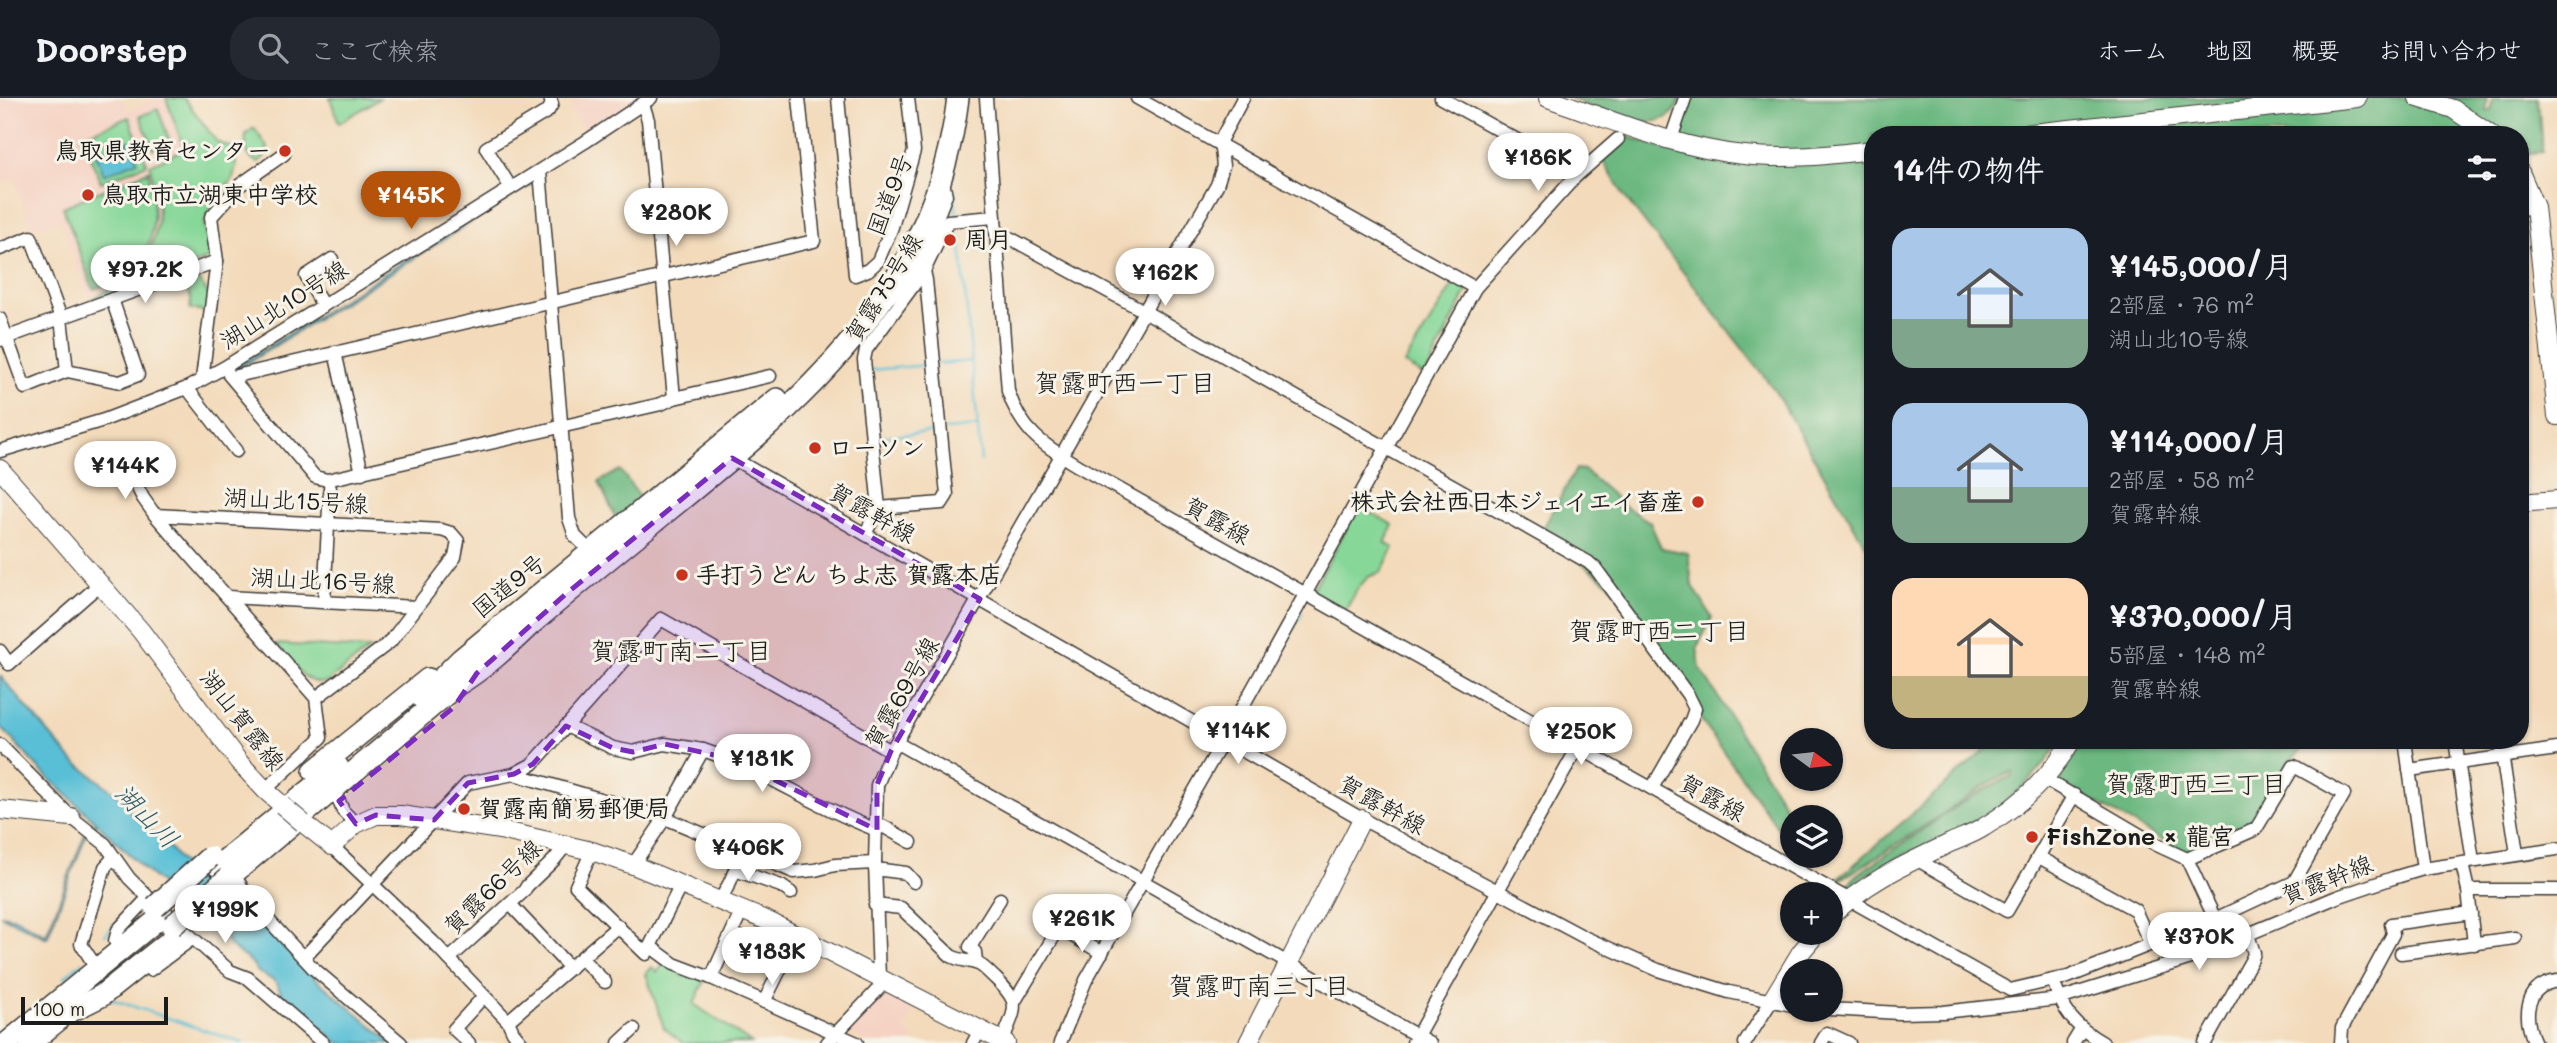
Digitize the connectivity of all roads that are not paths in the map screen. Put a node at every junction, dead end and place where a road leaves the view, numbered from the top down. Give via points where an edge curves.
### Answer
1 (550, 98) edge
2 (799, 98) edge
3 (838, 98) edge
4 (908, 98) edge
5 (945, 98) edge
6 (958, 98) edge
7 (986, 98) edge
8 (1137, 98) edge
9 (1243, 98) edge
10 (1441, 98) edge
11 (1548, 98) edge
12 (1685, 98) edge
13 (2357, 98) edge
14 (2418, 98) edge
15 (647, 101) edge
16 (2097, 126) edge
17 (2478, 126) edge
18 (1618, 139) dead end
19 (1671, 139) junction
20 (1223, 147) junction
21 (1864, 151) edge
22 (285, 154) dead end
23 (540, 171) junction
24 (941, 175) junction
25 (1576, 176) junction
26 (511, 188) junction
27 (994, 217) junction
28 (2529, 222) edge
29 (995, 230) junction
30 (938, 231) junction
31 (0, 249) edge
32 (332, 259) dead end
33 (218, 261) junction
34 (921, 268) junction
35 (661, 276) junction
36 (1475, 288) junction
37 (112, 299) junction
38 (552, 301) junction
39 (879, 305) junction
40 (323, 306) junction
41 (1144, 311) junction
42 (61, 318) junction
43 (0, 319) edge
44 (4, 339) edge
45 (335, 352) junction
46 (221, 369) junction
47 (67, 371) junction
48 (770, 376) dead end
49 (232, 377) junction
50 (202, 379) junction
51 (187, 388) junction
52 (674, 398) junction
53 (2557, 416) edge
54 (562, 425) junction
55 (1385, 449) junction
56 (0, 451) edge
57 (236, 451) dead end
58 (725, 454) junction
59 (1062, 457) junction
60 (127, 467) dead end
61 (0, 469) edge
62 (362, 473) junction
63 (330, 488) dead end
64 (2557, 500) edge
65 (2529, 502) edge
66 (879, 508) junction
67 (155, 515) junction
68 (328, 524) junction
69 (865, 534) junction
70 (592, 553) junction
71 (99, 585) junction
72 (1304, 593) junction
73 (228, 597) junction
74 (980, 599) junction
75 (324, 602) junction
76 (416, 607) junction
77 (0, 651) edge
78 (461, 659) junction
79 (477, 673) junction
80 (316, 698) junction
81 (566, 726) junction
82 (321, 738) junction
83 (1224, 738) junction
84 (0, 745) edge
85 (894, 747) junction
86 (1578, 747) junction
87 (341, 748) junction
88 (2557, 748) edge
89 (2066, 749) edge
90 (2406, 749) edge
91 (2456, 749) edge
92 (2501, 749) edge
93 (704, 750) junction
94 (2502, 756) junction
95 (2458, 763) junction
96 (315, 770) junction
97 (2409, 770) junction
98 (514, 774) junction
99 (2046, 779) junction
100 (1652, 788) junction
101 (2074, 795) junction
102 (275, 798) junction
103 (339, 801) junction
104 (0, 810) edge
105 (71, 817) junction
106 (665, 818) junction
107 (1362, 819) junction
108 (434, 820) junction
109 (356, 824) junction
110 (306, 825) junction
111 (877, 827) junction
112 (911, 842) dead end
113 (566, 845) junction
114 (332, 846) junction
115 (2557, 849) edge
116 (592, 851) junction
117 (743, 851) junction
118 (2517, 854) junction
119 (114, 857) junction
120 (2039, 857) junction
121 (1916, 859) junction
122 (2187, 859) junction
123 (2467, 862) junction
124 (633, 865) junction
125 (875, 866) junction
126 (2423, 869) junction
127 (735, 870) junction
128 (227, 875) junction
129 (914, 882) dead end
130 (1142, 882) junction
131 (372, 884) junction
132 (681, 885) junction
133 (2468, 890) junction
134 (2557, 890) edge
135 (1498, 892) junction
136 (791, 893) dead end
137 (1000, 899) dead end
138 (1848, 899) junction
139 (720, 901) junction
140 (510, 904) junction
141 (1843, 904) edge
142 (875, 905) junction
143 (742, 910) junction
144 (2470, 914) junction
145 (2215, 919) junction
146 (168, 920) junction
147 (618, 926) junction
148 (732, 933) junction
149 (2248, 934) junction
150 (797, 935) junction
151 (2515, 938) dead end
152 (2150, 943) junction
153 (2474, 943) junction
154 (1807, 945) edge
155 (651, 947) junction
156 (1102, 953) junction
157 (2401, 953) dead end
158 (304, 957) junction
159 (449, 959) junction
160 (582, 959) junction
161 (785, 959) junction
162 (92, 961) junction
163 (976, 963) junction
164 (1290, 964) junction
165 (570, 968) junction
166 (711, 978) junction
167 (882, 980) junction
168 (2053, 980) junction
169 (2557, 981) edge
170 (604, 982) dead end
171 (484, 996) junction
172 (2059, 999) junction
173 (1772, 1000) junction
174 (1014, 1001) junction
175 (764, 1002) junction
176 (1780, 1002) edge
177 (60, 1008) junction
178 (1843, 1010) edge
179 (508, 1021) junction
180 (634, 1029) dead end
181 (2081, 1030) junction
182 (837, 1033) junction
183 (976, 1037) edge
184 (1415, 1039) edge
185 (2211, 1041) edge
186 (1004, 1042) edge
187 (7, 1043) edge
188 (30, 1043) edge
189 (323, 1043) edge
190 (401, 1043) edge
191 (469, 1043) edge
192 (522, 1043) edge
193 (619, 1043) edge
194 (827, 1043) edge
195 (857, 1043) edge
196 (1060, 1043) edge
197 (1248, 1043) edge
198 (1430, 1043) edge
199 (1745, 1043) edge
200 (1821, 1043) edge
201 (1849, 1043) edge
202 (2073, 1043) edge
203 (2103, 1043) edge
204 (2342, 1043) edge
205 (2535, 1043) edge

1 - 26 street via 548,111 486,148
2 - 35 street via 814,241
3 - 4 street via 855,275 878,261 892,227 914,151
5 - 58 highway, 国道9号 via 933,159 918,203 872,293 815,364
6 - 24 highway, 国道9号
7 - 27 street, 賀露線
8 - 20 street
9 - 20 street, 賀露69号線 via 1220,141
10 - 25 street
11 - 19 street
12 - 19 street
13 - 16 street
14 - 17 street via 2453,109
15 - 23 street, 湖山北10号線
15 - 35 street
18 - 25 street
19 - 21 street via 1759,157
20 - 36 street
20 - 41 street, 賀露69号線 via 1217,185
22 - 33 street via 240,185 211,217
23 - 26 street, 湖山北10号線
23 - 38 street
24 - 30 street via 946,195
24 - 39 highway, 国道9号 via 916,239
25 - 36 street
26 - 40 street, 湖山北10号線
27 - 29 street, 賀露線
27 - 30 street, 賀露75号線 via 948,221
28 - 53 street
29 - 41 street
29 - 59 street, 賀露線 via 1008,391 1023,425
30 - 34 street, 賀露75号線
31 - 42 street via 30,237
32 - 40 street via 306,276
33 - 37 street
33 - 50 street
34 - 39 street
34 - 66 street, 賀露75号線 via 866,350 864,360
34 - 66 street via 947,495 943,503
35 - 38 street
35 - 52 street
36 - 55 street
37 - 42 street
37 - 47 street via 138,375 120,382
38 - 45 street
38 - 54 street
39 - 58 highway, 国道9号 via 823,374
40 - 46 street, 湖山北10号線
41 - 55 street
41 - 59 street, 賀露69号線
42 - 44 street
42 - 47 street
43 - 44 street
44 - 47 street via 25,388
45 - 49 street
45 - 62 street
46 - 49 street
46 - 50 street, 湖山北10号線
48 - 52 street
49 - 62 street via 315,477 327,480
50 - 51 street, 湖山北10号線
51 - 56 street, 湖山北10号線 via 94,424
51 - 57 street
52 - 54 street
54 - 62 street
54 - 70 street via 571,527
55 - 72 street
55 - 100 street via 1596,569 1695,709
58 - 69 street, 賀露幹線
58 - 70 highway, 国道9号
58 - 79 highway, 国道9号
59 - 72 street, 賀露線
59 - 74 street, 賀露69号線
60 - 67 street
61 - 71 street, 湖山賀露線
63 - 68 street
64 - 65 street
66 - 69 street
67 - 68 street, 湖山北15号線
67 - 73 street
68 - 75 street
68 - 76 street, 湖山北15号線 via 441,530 454,535 457,553
69 - 74 street, 賀露幹線
70 - 78 highway, 国道9号
71 - 77 street via 9,664
71 - 102 street, 湖山賀露線 via 141,631 239,762
72 - 83 street
72 - 86 street, 賀露線
73 - 75 street, 湖山北16号線
73 - 80 street
74 - 83 street, 賀露幹線
74 - 85 street, 賀露69号線
75 - 76 street, 湖山北16号線
76 - 80 street, 湖山北15号線 via 390,642
78 - 87 highway via 432,676
78 - 128 highway, 国道9号
79 - 103 highway via 454,707
79 - 128 highway, 国道9号
80 - 82 street
81 - 85 street via 661,619
81 - 93 street via 613,748 633,752 665,744
81 - 98 street via 533,764
82 - 87 street
82 - 96 street
82 - 102 street
83 - 107 street, 賀露幹線
83 - 130 street
84 - 105 street
85 - 111 street, 賀露69号線 via 877,785
85 - 130 street
86 - 100 street, 賀露線
86 - 135 street
87 - 96 highway
88 - 94 street
89 - 99 street
90 - 97 street
91 - 95 street
92 - 94 street
93 - 106 street
93 - 111 street via 732,759 841,817
94 - 95 street
94 - 118 street
95 - 97 street
95 - 123 street
96 - 102 highway
97 - 126 street
98 - 106 street
98 - 108 street via 468,783
99 - 101 street
99 - 121 street via 1982,829
100 - 138 street, 賀露線
101 - 120 street
101 - 122 street
102 - 110 street, 湖山賀露線, bridge
102 - 128 highway
103 - 109 street
103 - 110 highway
104 - 105 street
105 - 119 street
106 - 117 street
106 - 124 street
107 - 135 street, 賀露幹線
107 - 164 street
108 - 109 street via 376,815
108 - 113 street
108 - 131 street
109 - 114 street
110 - 114 street, 湖山賀露線
110 - 128 highway
111 - 112 street
111 - 125 street, 賀露69号線
113 - 116 street
113 - 140 street, 賀露66号線
114 - 131 street, 湖山賀露線
115 - 118 street, 賀露幹線
116 - 124 street
116 - 147 street via 576,886
117 - 125 street via 794,872 835,864
117 - 127 street
118 - 123 street, 賀露幹線
119 - 146 street
119 - 162 street via 105,867 81,944
120 - 121 street via 2007,911
120 - 152 street via 2135,910
121 - 138 street
122 - 145 street
122 - 145 street, 賀露線 via 2256,829 2294,766 2344,794 2294,882
123 - 126 street, 賀露幹線
123 - 133 street
124 - 132 street
125 - 129 street via 906,873
125 - 142 street, 賀露69号線
126 - 149 street, 賀露幹線 via 2336,897
127 - 136 street
127 - 139 street
128 - 146 highway
128 - 146 highway, bridge
128 - 158 street
130 - 156 street
130 - 164 street
131 - 158 street
131 - 159 street, 湖山賀露線
132 - 139 street
132 - 155 street
133 - 134 street
133 - 144 street
135 - 173 street, 賀露幹線 via 1658,970
135 - 184 street
137 - 163 street via 970,947
138 - 141 street
138 - 168 street, 賀露線 via 2010,989
139 - 143 street
140 - 159 street, 賀露66号線
140 - 165 street
142 - 163 street via 901,908 956,959
142 - 167 street, 賀露69号線
143 - 148 street
143 - 150 street
144 - 153 street
144 - 204 street via 2391,923 2393,934 2342,1028
145 - 152 street, 賀露線
146 - 162 highway via 115,941
146 - 177 highway
146 - 177 highway via 137,968 101,996
146 - 189 street via 230,971 248,978
147 - 155 street via 646,954
147 - 160 street
148 - 161 street
148 - 166 street
149 - 172 street, 賀露幹線 via 2178,962
149 - 185 street via 2252,959
150 - 161 street
150 - 167 street
151 - 153 street
152 - 168 street, 賀露線
153 - 157 street
154 - 173 street
155 - 166 street via 674,964
156 - 174 street via 1059,928
156 - 196 street via 1079,994
158 - 190 street
159 - 171 street, 湖山賀露線
160 - 165 street
160 - 170 street
161 - 175 street
162 - 177 highway via 79,972
163 - 174 street
164 - 184 street
164 - 197 street
165 - 179 street
166 - 175 street
167 - 182 street
167 - 183 street
168 - 172 street
169 - 205 street via 2546,983 2532,999 2527,1015
171 - 179 street, 湖山賀露線
171 - 191 street via 454,1029
172 - 178 street, 賀露幹線 via 1943,1012
172 - 181 street
173 - 176 street, 賀露幹線
173 - 199 street
174 - 186 street
175 - 182 street
177 - 187 highway
177 - 188 highway
179 - 192 street, 湖山賀露線
180 - 193 street
181 - 202 street
181 - 203 street
182 - 194 street
182 - 195 street
183 - 186 street
184 - 198 street
200 - 201 street via 1827,1033

